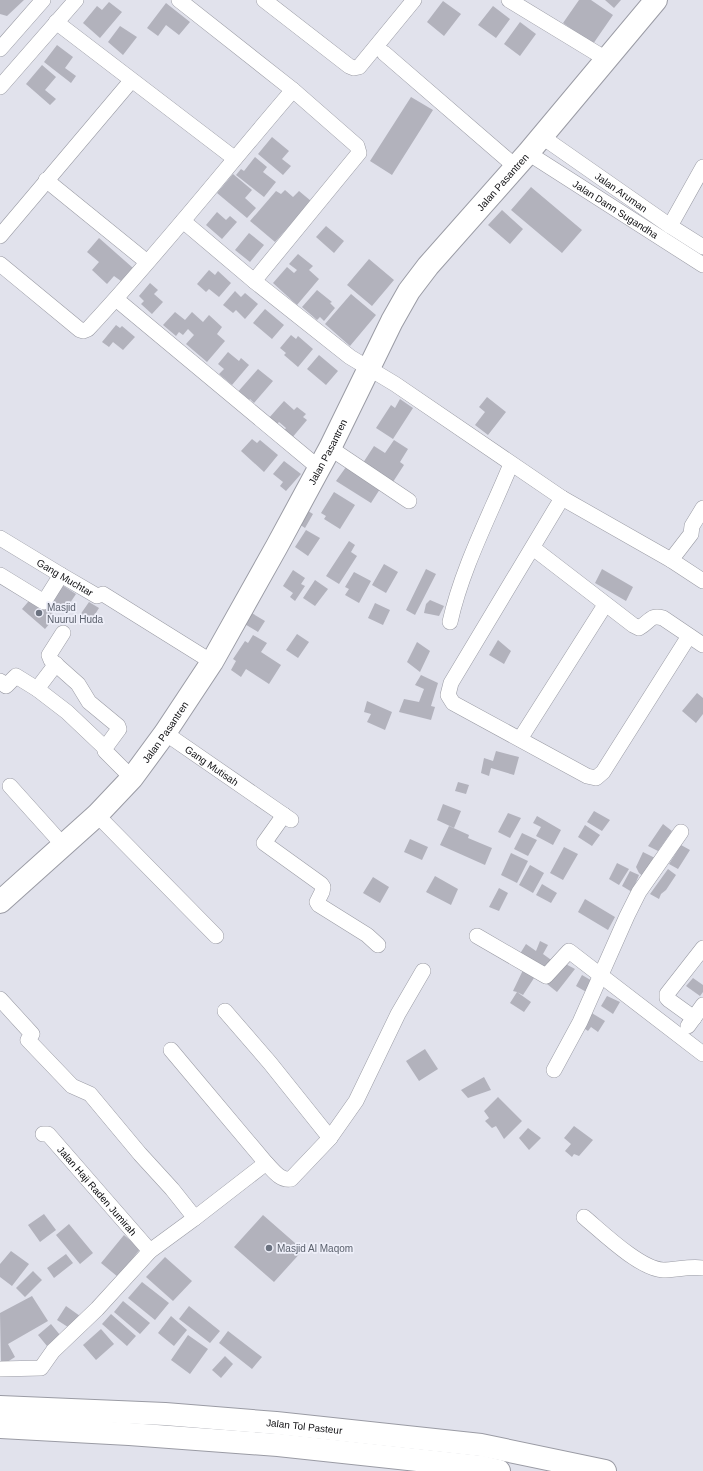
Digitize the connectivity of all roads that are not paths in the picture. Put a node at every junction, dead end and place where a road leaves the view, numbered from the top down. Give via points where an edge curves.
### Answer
1 (43, 0) edge
2 (76, 0) edge
3 (179, 0) edge
4 (414, 0) edge
5 (509, 0) edge
6 (656, 0) edge
7 (274, 3) edge
8 (56, 22) junction
9 (0, 49) edge
10 (384, 53) dead end
11 (606, 60) junction
12 (131, 81) junction
13 (0, 87) edge
14 (292, 90) junction
15 (529, 152) junction
16 (234, 158) junction
17 (703, 167) edge
18 (46, 180) junction
19 (183, 221) junction
20 (670, 226) junction
21 (0, 236) edge
22 (703, 246) edge
23 (148, 262) junction
24 (0, 264) edge
25 (703, 265) edge
26 (254, 281) junction
27 (116, 299) junction
28 (368, 369) junction
29 (330, 448) junction
30 (512, 464) junction
31 (319, 468) junction
32 (562, 498) junction
33 (409, 501) dead end
34 (703, 508) edge
35 (697, 530) edge
36 (0, 538) edge
37 (533, 548) junction
38 (671, 560) junction
39 (0, 575) edge
40 (61, 575) junction
41 (703, 582) edge
42 (605, 605) junction
43 (450, 622) dead end
44 (63, 633) dead end
45 (689, 636) junction
46 (703, 645) edge
47 (212, 662) junction
48 (56, 664) junction
49 (2, 686) edge
50 (37, 690) junction
51 (165, 733) junction
52 (520, 739) junction
53 (104, 748) junction
54 (132, 778) junction
55 (10, 786) dead end
56 (97, 815) junction
57 (681, 832) dead end
58 (64, 845) junction
59 (0, 902) edge
60 (216, 936) dead end
61 (477, 936) dead end
62 (378, 945) dead end
63 (703, 948) edge
64 (423, 970) dead end
65 (601, 974) junction
66 (0, 999) edge
67 (703, 1005) edge
68 (225, 1011) dead end
69 (694, 1018) junction
70 (679, 1036) junction
71 (171, 1050) dead end
72 (703, 1054) edge
73 (554, 1070) dead end
74 (43, 1134) dead end
75 (330, 1138) junction
76 (266, 1163) junction
77 (584, 1217) dead end
78 (195, 1218) junction
79 (150, 1251) junction
80 (703, 1268) edge
81 (0, 1369) edge
82 (0, 1407) edge
83 (0, 1428) edge
84 (499, 1471) edge
85 (605, 1471) edge

1 - 9 street
2 - 8 street
3 - 14 street
4 - 7 street via 359,67 354,68
5 - 11 street
6 - 11 main road, Jalan Pasantren
8 - 12 street
8 - 13 street
10 - 15 street
11 - 15 main road, Jalan Pasantren
12 - 16 street
12 - 18 street
14 - 16 street
14 - 26 street via 357,146 359,153
15 - 20 street, Jalan Aruman
15 - 25 street, Jalan Dann Sugandha
15 - 28 main road, Jalan Pasantren via 409,291
16 - 19 street
17 - 20 street
18 - 21 street
18 - 23 street
19 - 23 street
19 - 26 street
20 - 22 street, Jalan Aruman
23 - 27 street
24 - 27 street via 83,331
26 - 28 street
27 - 31 street
28 - 29 main road, Jalan Pasantren
28 - 30 street via 395,384
29 - 31 main road, Jalan Pasantren
29 - 33 street
30 - 32 street
30 - 43 street via 465,572
31 - 47 main road, Jalan Pasantren
32 - 37 street
32 - 38 street
34 - 35 street via 692,526
35 - 38 street
36 - 40 street, Gang Muchtar
37 - 42 street
37 - 52 street via 451,683 448,695 453,703
38 - 41 street
39 - 40 street via 44,602
40 - 47 street, Gang Muchtar via 97,596 103,594
42 - 45 street via 639,628 652,616 657,616
42 - 52 street
44 - 48 street via 49,655
45 - 46 street
45 - 52 street via 600,776 588,776
47 - 51 main road, Jalan Pasantren
48 - 50 street
48 - 53 street via 78,684 89,702 118,726 119,729
49 - 50 street via 16,676
50 - 53 street via 67,712
51 - 54 main road, Jalan Pasantren
51 - 62 street, Gang Mutisah via 287,817 264,843 321,884 322,892 317,902 320,905
53 - 54 street via 104,751
54 - 56 main road, Jalan Pasantren
55 - 58 street
56 - 58 main road, Jalan Pasantren
56 - 60 street
57 - 65 street via 639,892
58 - 59 main road, Jalan Pasantren
61 - 65 street via 546,976 569,951
63 - 69 street via 667,994 667,998
64 - 75 street via 398,1014 356,1101
65 - 70 street
65 - 73 street via 580,1022
66 - 78 street via 32,1034 28,1040 72,1086 90,1094
67 - 69 street
68 - 75 street
69 - 70 street
70 - 72 street
71 - 76 street
74 - 79 street, Jalan Haji Raden Jumirah via 48,1134
75 - 76 street via 292,1179 287,1180 278,1176
76 - 78 street
77 - 80 street via 650,1268
78 - 79 street
79 - 81 street via 97,1309 53,1351 41,1368
82 - 85 main road, Jalan Tol Pasteur via 276,1422 481,1445
83 - 84 main road via 278,1445

